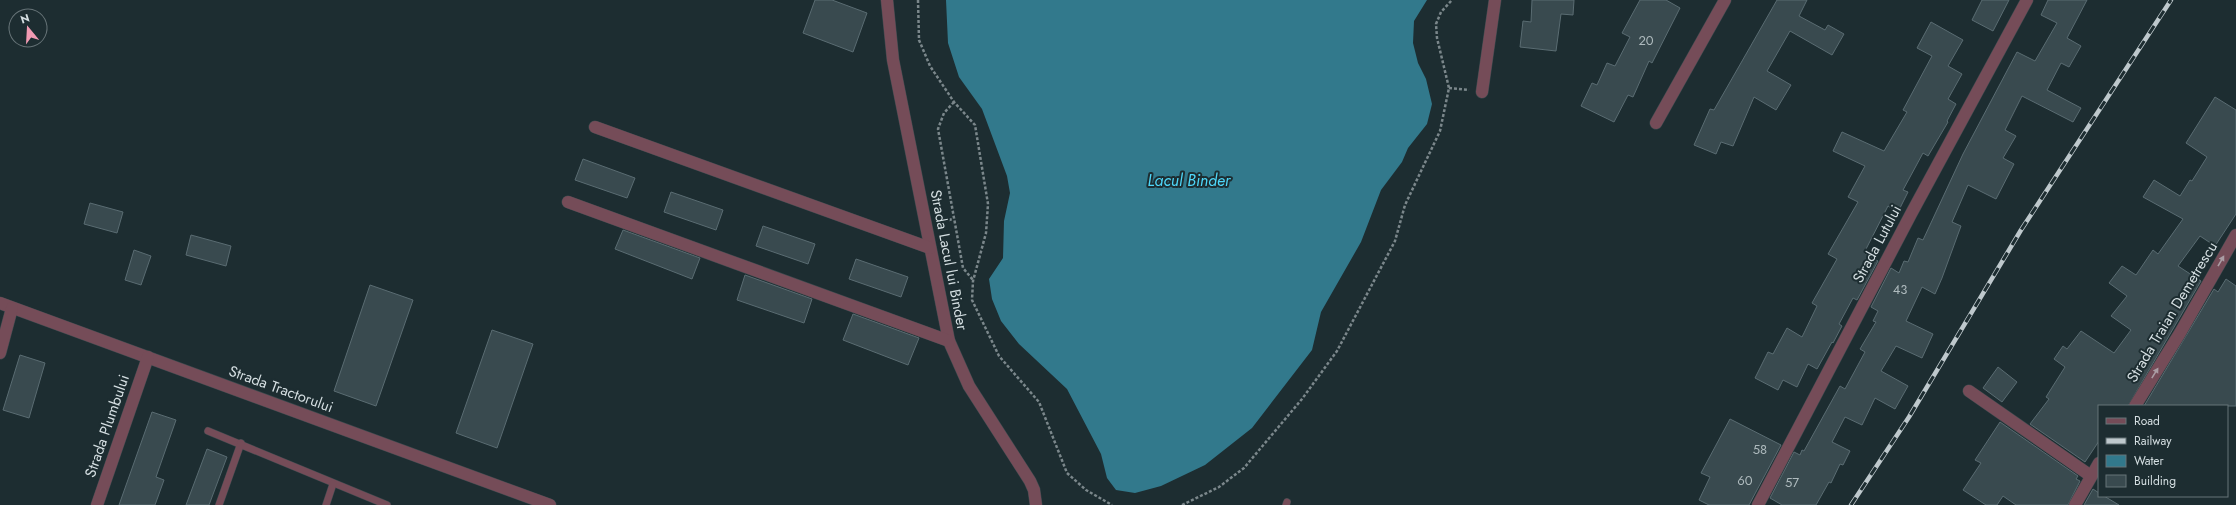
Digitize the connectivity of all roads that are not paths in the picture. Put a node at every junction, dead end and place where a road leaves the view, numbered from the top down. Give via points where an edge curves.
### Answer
1 (887, 0) edge
2 (1495, 0) edge
3 (1725, 0) edge
4 (2027, 0) edge
5 (1482, 92) dead end
6 (1656, 123) dead end
7 (595, 127) dead end
8 (568, 202) dead end
9 (2236, 235) edge
10 (930, 248) junction
11 (0, 303) edge
12 (12, 308) junction
13 (948, 341) junction
14 (0, 353) edge
15 (148, 357) junction
16 (1969, 391) dead end
17 (2136, 405) edge
18 (208, 431) dead end
19 (241, 444) junction
20 (2098, 466) edge
21 (2092, 476) junction
22 (333, 484) junction
23 (547, 504) edge
24 (97, 505) edge
25 (219, 505) edge
26 (326, 505) edge
27 (387, 505) edge
28 (1036, 505) edge
29 (1758, 505) edge
30 (2075, 505) edge

1 - 10 street, Strada Lacul lui Binder via 893,60
2 - 5 street
3 - 6 street
4 - 29 street, Strada Lutului
7 - 10 street
8 - 13 street
17 -> 9 street, Strada Traian Demetrescu
10 - 13 street, Strada Lacul lui Binder
11 - 12 street, Strada Tractorului
12 - 14 street
12 - 15 street, Strada Tractorului
13 - 28 street, Strada Lacul lui Binder via 969,386 1030,481
15 - 23 street, Strada Tractorului
15 - 24 street, Strada Plumbului
16 - 21 street
18 - 19 lane
19 - 22 lane
19 - 25 lane
20 - 21 street
21 - 30 street
22 - 26 lane
22 - 27 lane

